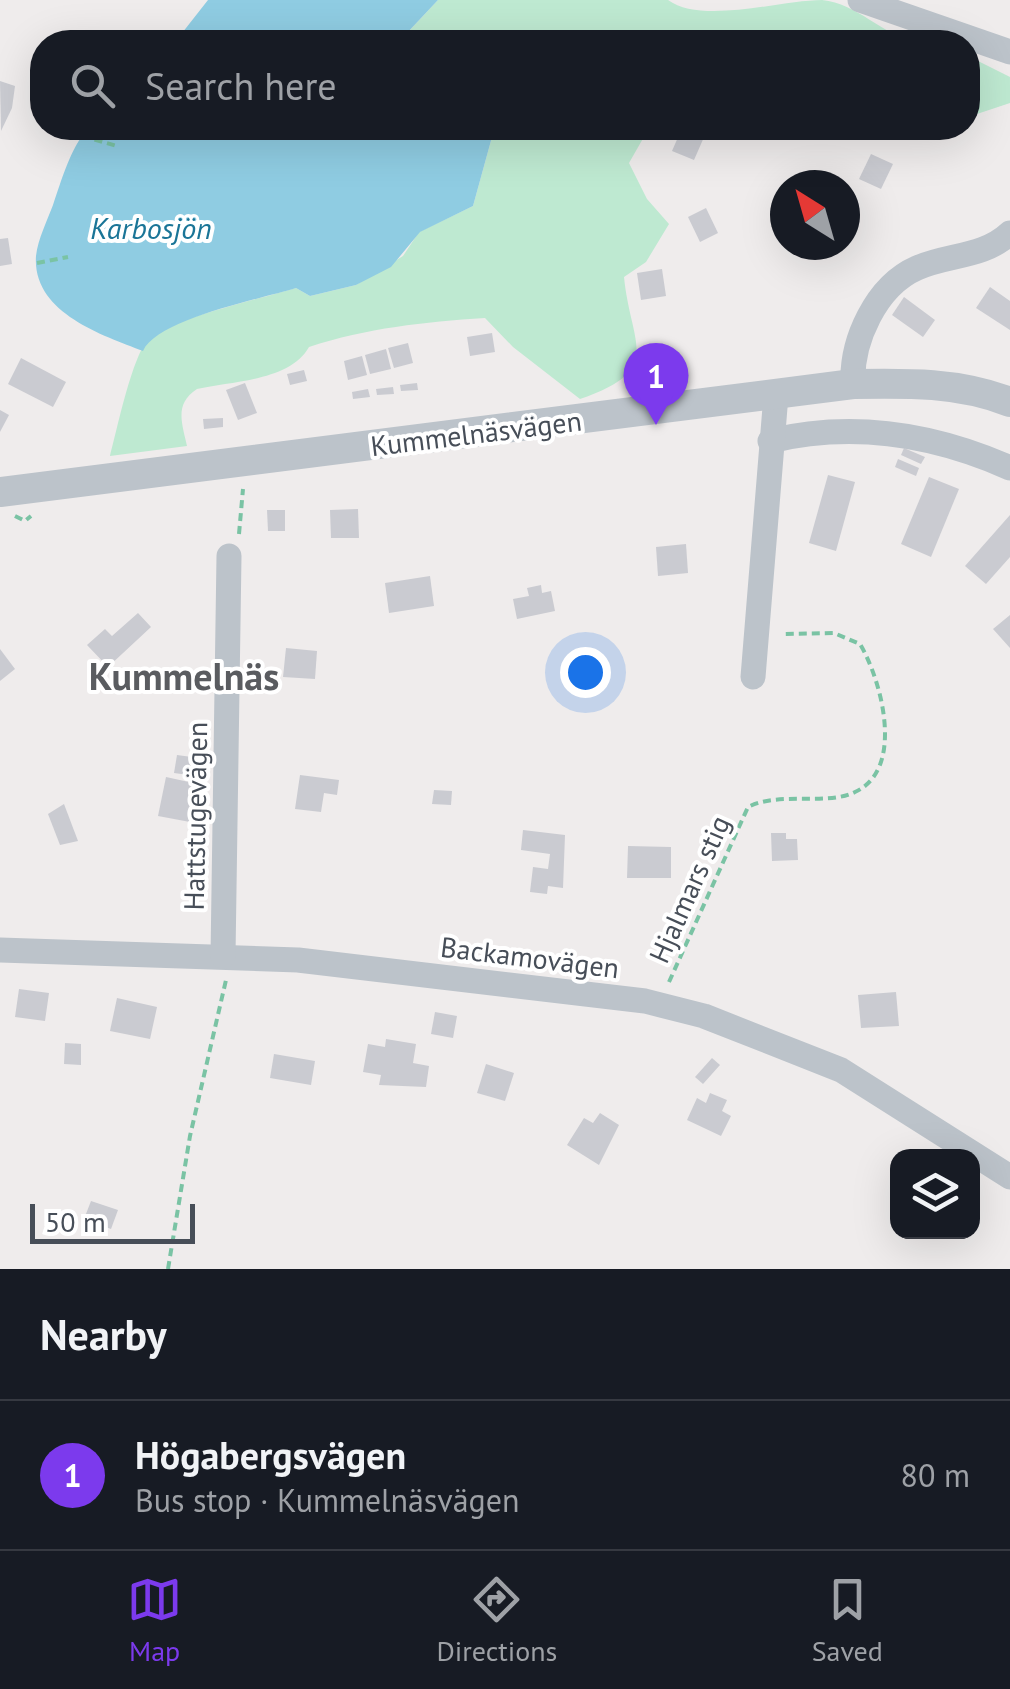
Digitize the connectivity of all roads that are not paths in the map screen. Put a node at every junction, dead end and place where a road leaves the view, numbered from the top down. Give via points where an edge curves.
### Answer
1 (860, 0) edge
2 (947, 30) edge
3 (980, 42) edge
4 (1010, 52) edge
5 (1010, 232) edge
6 (853, 384) junction
7 (776, 395) junction
8 (1010, 402) edge
9 (770, 441) junction
10 (1010, 468) edge
11 (0, 492) edge
12 (229, 556) road end
13 (754, 676) dead end
14 (0, 950) edge
15 (227, 956) junction
16 (1010, 1176) edge

1 - 2 street
3 - 4 street
5 - 6 street via 976,254 918,267 892,283 867,320
6 - 7 street, Kummelnäsvägen
6 - 8 street, Kummelnäsvägen via 936,385
7 - 9 street
7 - 11 street, Kummelnäsvägen
9 - 10 street via 880,430
9 - 13 street
12 - 15 street, Hattstugevägen
14 - 15 street, Backamovägen
15 - 16 street, Backamovägen via 660,1004 704,1016 841,1070

